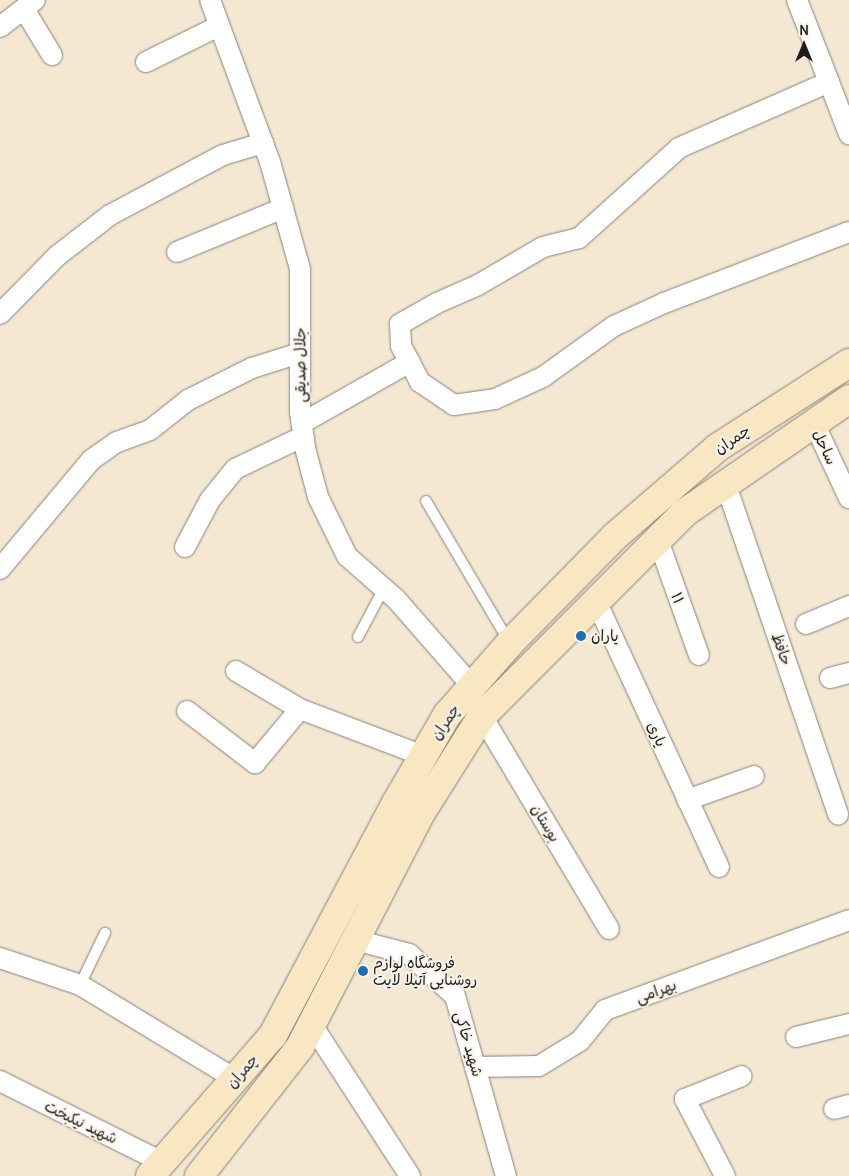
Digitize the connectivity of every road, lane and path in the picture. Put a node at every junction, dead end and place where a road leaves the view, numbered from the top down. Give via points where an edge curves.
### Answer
1 (210, 0) edge
2 (797, 0) edge
3 (30, 4) edge
4 (219, 26) junction
5 (0, 27) edge
6 (52, 55) dead end
7 (146, 62) dead end
8 (829, 82) junction
9 (849, 134) edge
10 (262, 143) junction
11 (283, 208) junction
12 (848, 235) edge
13 (177, 252) dead end
14 (0, 314) edge
15 (300, 353) junction
16 (410, 362) junction
17 (849, 363) edge
18 (849, 399) edge
19 (814, 423) junction
20 (303, 430) junction
21 (726, 485) junction
22 (849, 498) edge
23 (426, 501) dead end
24 (658, 540) junction
25 (185, 546) dead end
26 (0, 569) edge
27 (384, 588) junction
28 (596, 601) junction
29 (849, 606) edge
30 (806, 624) dead end
31 (358, 637) dead end
32 (510, 643) junction
33 (699, 655) dead end
34 (236, 671) dead end
35 (849, 673) edge
36 (830, 678) dead end
37 (472, 686) junction
38 (300, 709) junction
39 (187, 711) dead end
40 (482, 716) junction
41 (424, 756) junction
42 (754, 776) dead end
43 (688, 800) junction
44 (838, 814) dead end
45 (719, 867) dead end
46 (849, 920) edge
47 (609, 929) dead end
48 (104, 933) dead end
49 (355, 940) junction
50 (0, 958) edge
51 (80, 986) junction
52 (849, 1024) edge
53 (312, 1025) junction
54 (796, 1037) dead end
55 (475, 1067) junction
56 (742, 1076) dead end
57 (235, 1079) junction
58 (0, 1081) edge
59 (156, 1169) edge
60 (199, 1176) edge
61 (410, 1176) edge
62 (506, 1176) edge
63 (725, 1176) edge

1 - 4 street, جلال صدیقی
2 - 8 street
3 - 5 street
3 - 6 street
4 - 7 street
4 - 10 street, جلال صدیقی
8 - 9 street
8 - 16 street via 679,148 579,238 542,247 478,285 400,324 401,346
10 - 11 street, جلال صدیقی
10 - 14 street via 223,155 110,215 57,256
11 - 13 street
11 - 15 street, جلال صدیقی via 300,269
12 - 16 street via 664,303 614,326 543,378 495,398 454,405 420,382
15 - 20 street, جلال صدیقی
15 - 26 street via 252,368 188,400 150,430 117,442 91,460
16 - 20 street
17 - 32 main road, چمران via 717,448 614,537
18 - 19 main road, چمران
19 - 21 main road, چمران
19 - 22 street, ساحل
20 - 25 street via 235,469 210,500
20 - 27 street, جلال صدیقی via 318,497 347,556
21 - 24 main road, چمران via 684,513
21 - 44 street, حافظ
23 - 32 lane
24 - 28 main road, چمران
24 - 33 street, ۱۱
27 - 31 lane
27 - 37 street, جلال صدیقی
28 - 40 main road, چمران
28 - 43 street, یاری
29 - 30 street
32 - 37 main road, چمران
34 - 38 street
35 - 36 street
37 - 41 main road, چمران via 447,715
38 - 39 street via 256,764
38 - 41 street
40 - 47 street, بوستان
40 - 49 main road, چمران via 419,816
41 - 57 main road, چمران via 273,1035
42 - 43 street
43 - 45 street, یاری
46 - 55 street, بهرامی via 605,1010 580,1041 539,1066
48 - 51 lane
49 - 53 main road, چمران
49 - 55 street, شهید خاکی via 409,954 455,996
50 - 51 street
51 - 57 street
52 - 54 street
53 - 60 main road, چمران via 300,1047
53 - 61 street
55 - 62 street, شهید خاکی
56 - 63 street via 686,1099
57 - 59 main road, چمران
58 - 59 street, شهید نیکبخت

